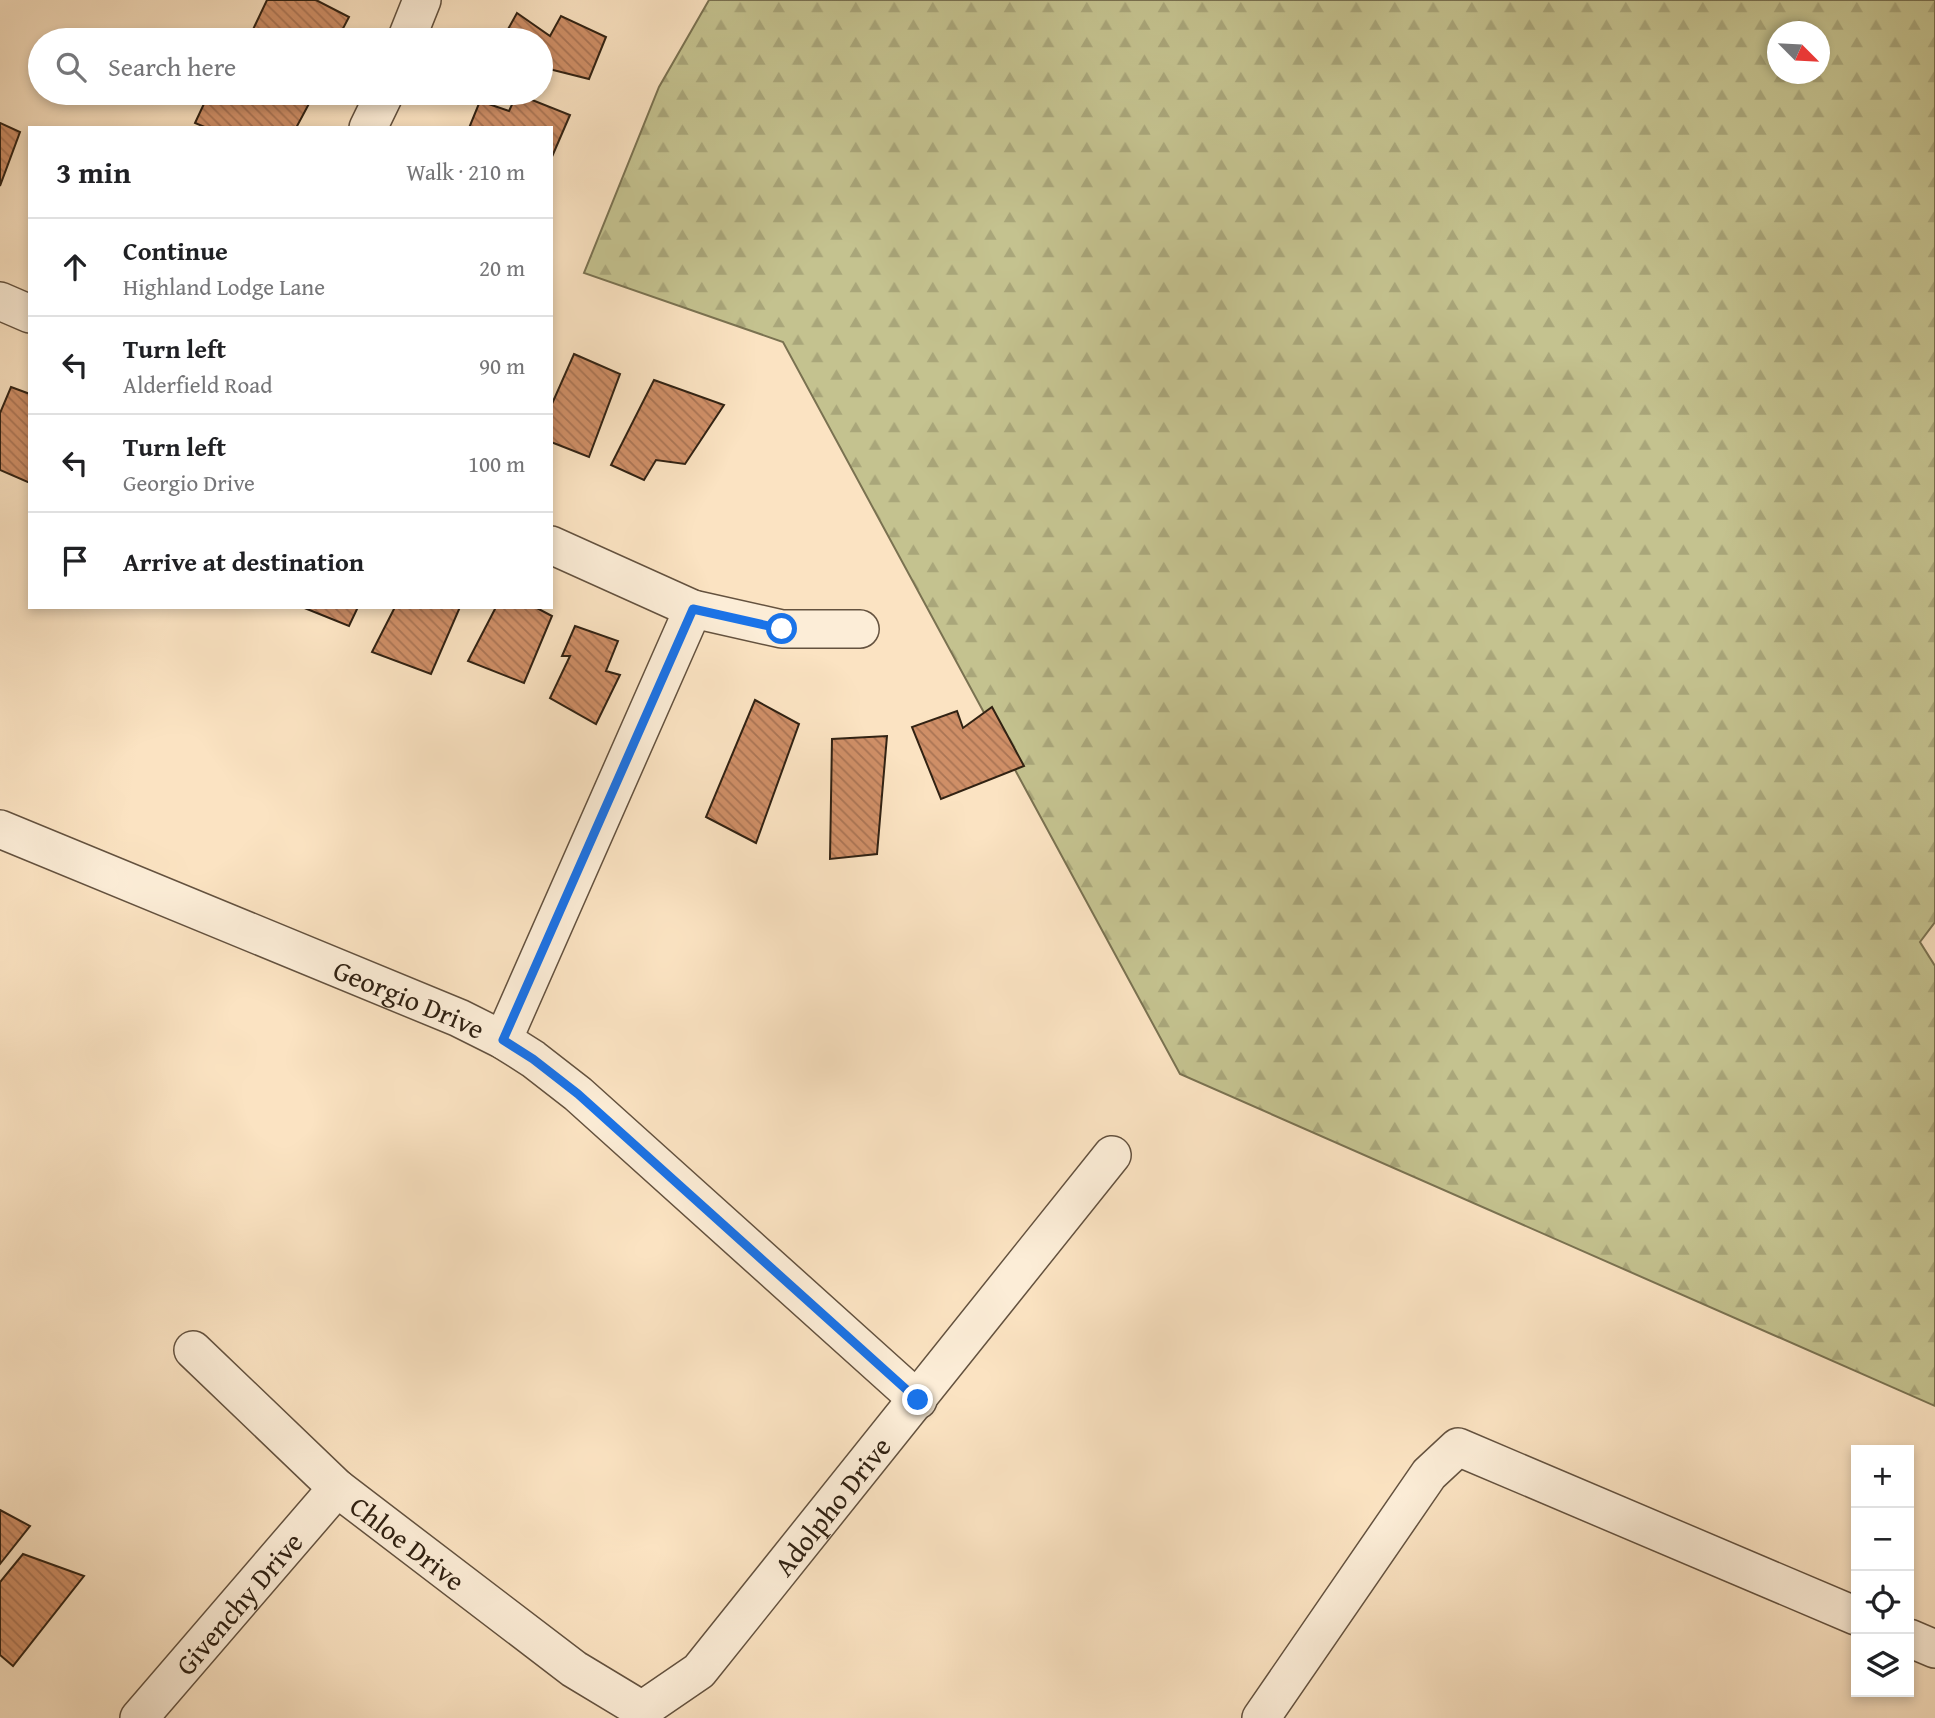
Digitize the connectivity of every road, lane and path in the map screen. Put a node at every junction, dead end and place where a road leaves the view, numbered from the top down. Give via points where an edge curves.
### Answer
1 (422, 0) edge
2 (411, 28) edge
3 (380, 105) edge
4 (370, 126) edge
5 (0, 301) edge
6 (28, 313) edge
7 (553, 546) edge
8 (693, 609) junction
9 (860, 629) dead end
10 (0, 830) edge
11 (503, 1040) junction
12 (1112, 1155) dead end
13 (193, 1350) dead end
14 (918, 1400) junction
15 (337, 1488) junction
16 (1851, 1614) edge
17 (1914, 1640) edge
18 (1935, 1649) edge
19 (642, 1710) joint
20 (139, 1718) edge
21 (1261, 1718) edge

1 - 2 street
3 - 4 street
5 - 6 street
7 - 8 street
8 - 9 street via 782,629
8 - 11 street
10 - 11 street, Georgio Drive via 425,1002
11 - 14 street, Georgio Drive via 578,1094
12 - 14 street, Adolpho Drive
13 - 15 street, Chloe Drive
14 - 19 street, Adolpho Drive via 699,1671
15 - 19 street, Chloe Drive via 574,1669
15 - 20 street, Givenchy Drive
16 - 21 street via 1458,1447 1429,1474
17 - 18 street

